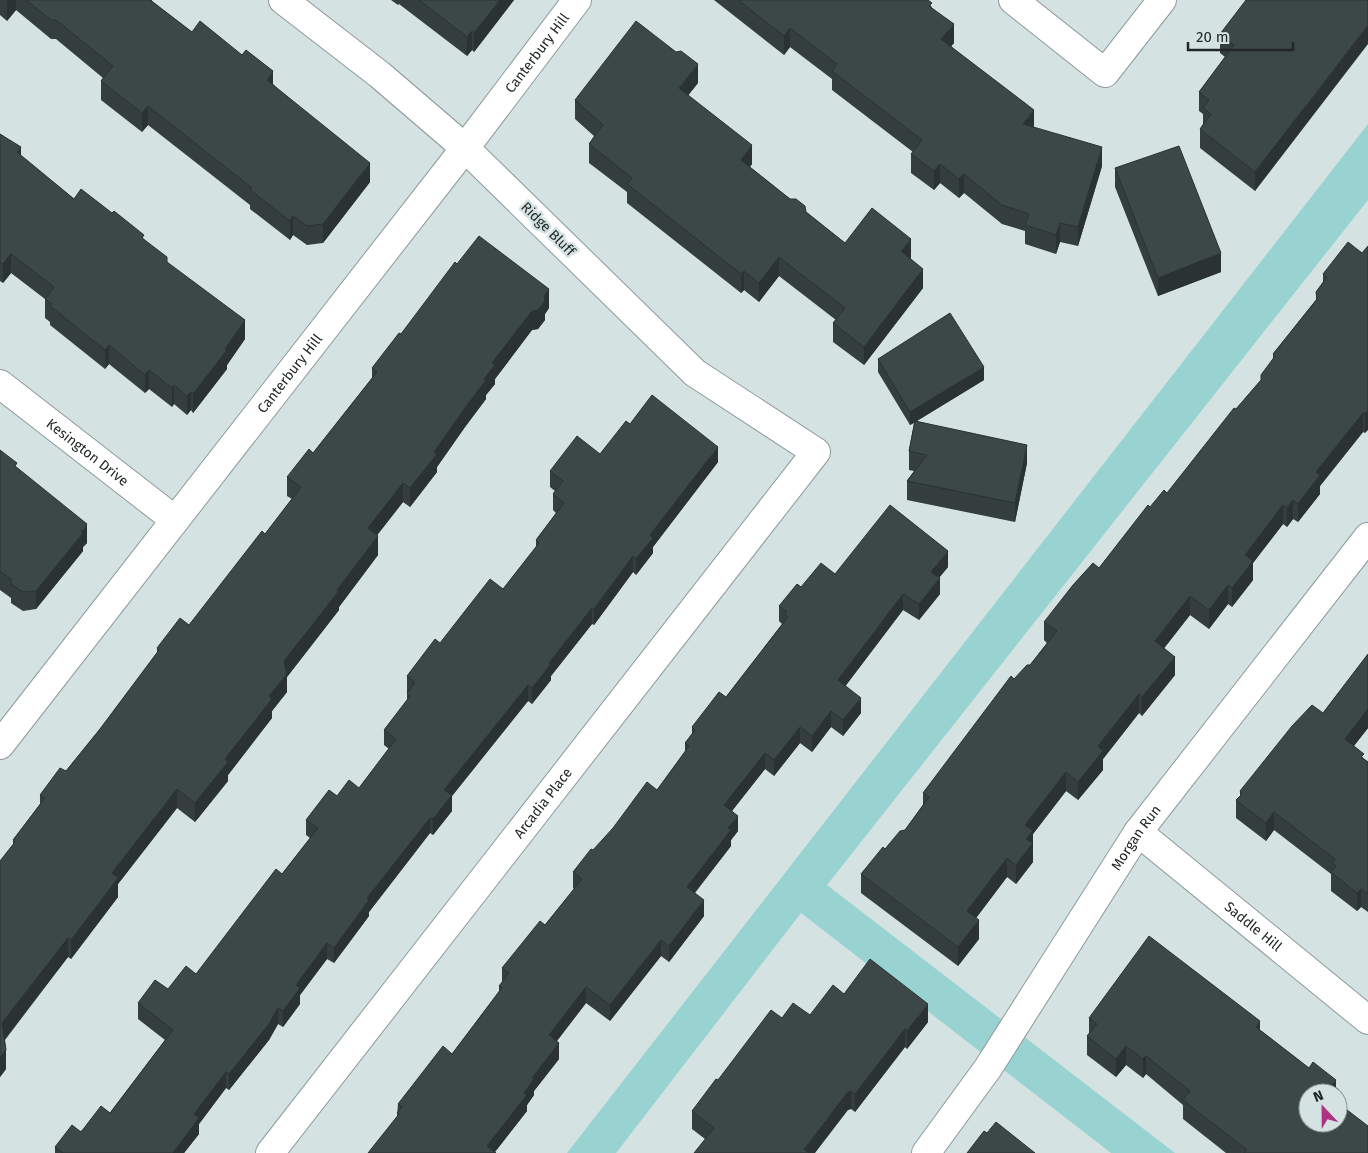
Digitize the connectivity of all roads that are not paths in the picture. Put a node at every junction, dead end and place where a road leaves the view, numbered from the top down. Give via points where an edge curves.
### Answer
1 (283, 0) edge
2 (577, 0) edge
3 (1013, 0) edge
4 (1162, 0) edge
5 (465, 148) junction
6 (0, 384) edge
7 (816, 452) joint
8 (175, 520) junction
9 (1368, 537) edge
10 (0, 745) edge
11 (1138, 832) junction
12 (1368, 1020) edge
13 (270, 1153) edge
14 (926, 1153) edge

1 - 5 street, Ridge Bluff via 380,74
2 - 5 street, Canterbury Hill
3 - 4 street via 1105,72
5 - 7 street, Ridge Bluff via 695,373
5 - 8 street, Canterbury Hill
6 - 8 street, Kesington Drive
7 - 13 street, Arcadia Place
8 - 10 street, Canterbury Hill
9 - 11 street, Morgan Run
11 - 12 street, Saddle Hill
11 - 14 street, Morgan Run via 988,1068

